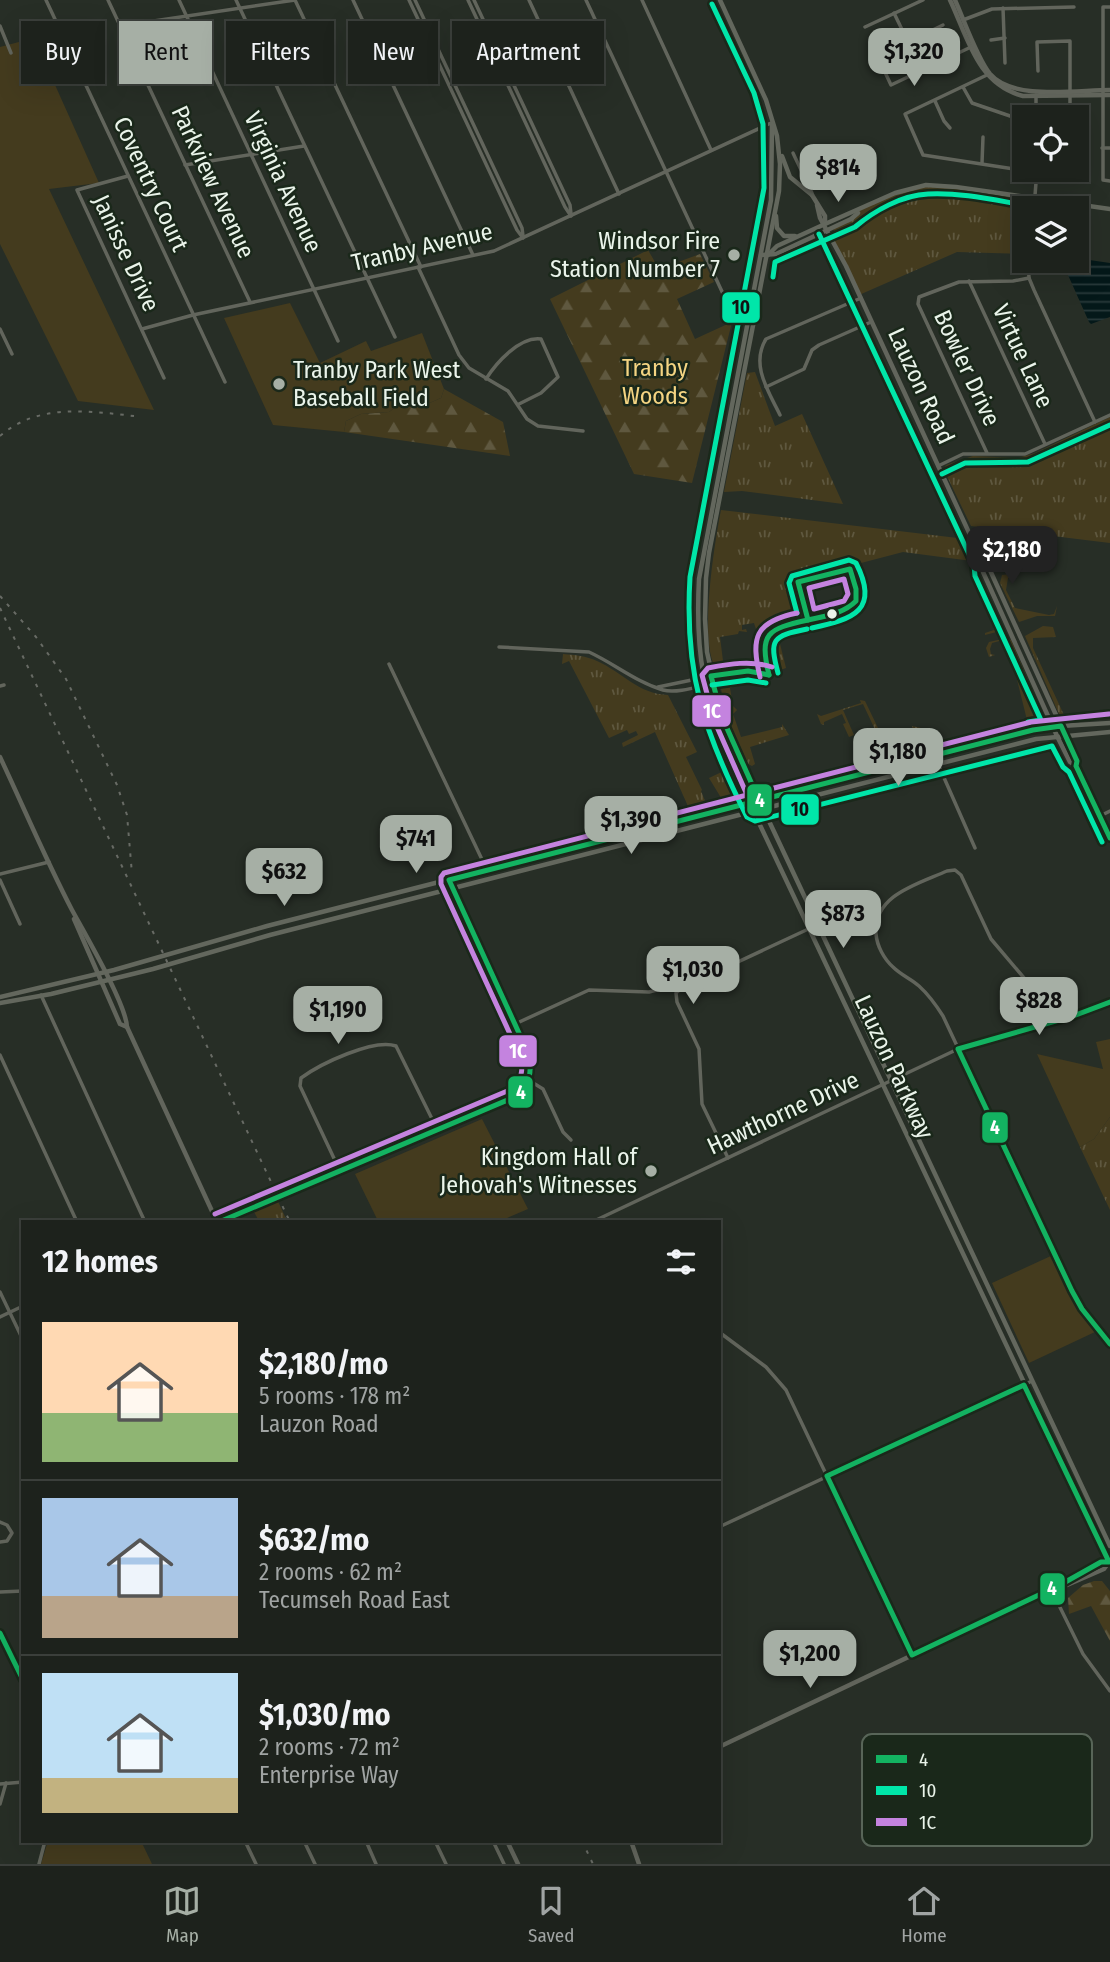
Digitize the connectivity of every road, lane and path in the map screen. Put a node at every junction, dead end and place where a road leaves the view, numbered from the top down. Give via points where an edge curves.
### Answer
1 (46, 0) edge
2 (108, 0) edge
3 (179, 0) edge
4 (236, 0) edge
5 (296, 0) edge
6 (353, 0) edge
7 (409, 0) edge
8 (415, 0) edge
9 (468, 0) edge
10 (474, 0) edge
11 (529, 0) edge
12 (586, 0) edge
13 (642, 0) edge
14 (720, 0) edge
15 (923, 0) edge
16 (952, 0) edge
17 (1074, 7) dead end
18 (1110, 7) edge
19 (240, 8) junction
20 (1003, 8) junction
21 (894, 13) junction
22 (187, 16) junction
23 (56, 21) edge
24 (154, 21) edge
25 (479, 21) edge
26 (483, 21) edge
27 (962, 21) junction
28 (119, 24) edge
29 (0, 26) edge
30 (943, 26) dead end
31 (865, 27) dead end
32 (1005, 38) junction
33 (1103, 39) junction
34 (1110, 39) edge
35 (991, 40) dead end
36 (973, 46) junction
37 (11, 53) dead end
38 (876, 53) dead end
39 (1004, 63) dead end
40 (443, 66) junction
41 (1038, 71) dead end
42 (988, 75) junction
43 (85, 84) edge
44 (147, 84) edge
45 (511, 84) edge
46 (963, 87) junction
47 (1110, 90) edge
48 (1036, 93) junction
49 (1070, 93) junction
50 (1102, 93) junction
51 (1110, 95) edge
52 (935, 101) junction
53 (1036, 105) edge
54 (1070, 105) edge
55 (772, 123) junction
56 (950, 128) dead end
57 (983, 137) dead end
58 (305, 146) junction
59 (779, 148) junction
60 (1102, 148) junction
61 (1110, 148) edge
62 (711, 150) junction
63 (793, 153) dead end
64 (251, 154) junction
65 (982, 164) junction
66 (185, 165) junction
67 (666, 173) junction
68 (128, 176) junction
69 (1110, 181) edge
70 (619, 194) junction
71 (812, 195) junction
72 (1017, 196) edge
73 (1089, 206) edge
74 (1110, 209) edge
75 (860, 210) junction
76 (775, 213) junction
77 (571, 216) junction
78 (825, 224) junction
79 (827, 230) junction
80 (800, 235) junction
81 (523, 238) junction
82 (473, 255) junction
83 (761, 255) junction
84 (767, 256) junction
85 (419, 267) junction
86 (1029, 273) edge
87 (366, 278) junction
88 (1029, 278) junction
89 (969, 281) junction
90 (315, 289) junction
91 (861, 298) junction
92 (250, 302) junction
93 (732, 313) dead end
94 (193, 315) junction
95 (872, 321) junction
96 (142, 329) junction
97 (1, 331) edge
98 (395, 337) dead end
99 (338, 341) dead end
100 (12, 354) dead end
101 (164, 378) dead end
102 (486, 379) junction
103 (225, 382) dead end
104 (766, 387) junction
105 (519, 404) junction
106 (779, 415) dead end
107 (1110, 415) edge
108 (1095, 422) junction
109 (583, 431) dead end
110 (1045, 445) junction
111 (987, 453) junction
112 (938, 466) junction
113 (983, 563) junction
114 (499, 647) dead end
115 (389, 664) dead end
116 (711, 676) junction
117 (703, 678) junction
118 (713, 683) junction
119 (704, 685) junction
120 (659, 687) junction
121 (1110, 723) edge
122 (1053, 726) junction
123 (1061, 726) junction
124 (1110, 732) edge
125 (1065, 735) junction
126 (1057, 736) junction
127 (0, 757) edge
128 (938, 764) junction
129 (1076, 766) junction
130 (759, 800) junction
131 (750, 803) junction
132 (763, 809) junction
133 (1110, 811) edge
134 (754, 812) junction
135 (1100, 816) junction
136 (1110, 838) edge
137 (975, 848) dead end
138 (49, 862) junction
139 (487, 870) junction
140 (0, 874) edge
141 (0, 880) edge
142 (449, 880) junction
143 (452, 888) junction
144 (71, 908) junction
145 (20, 924) dead end
146 (817, 925) junction
147 (809, 929) junction
148 (104, 973) junction
149 (97, 974) junction
150 (108, 980) junction
151 (100, 982) junction
152 (657, 990) dead end
153 (41, 995) junction
154 (0, 997) edge
155 (1110, 1002) edge
156 (0, 1003) edge
157 (515, 1024) junction
158 (1043, 1024) junction
159 (127, 1027) junction
160 (958, 1049) junction
161 (0, 1055) edge
162 (530, 1081) junction
163 (891, 1082) junction
164 (883, 1085) junction
165 (437, 1129) junction
166 (570, 1140) dead end
167 (728, 1158) junction
168 (340, 1169) junction
169 (606, 1215) junction
170 (76, 1220) edge
171 (144, 1220) edge
172 (216, 1220) edge
173 (222, 1220) edge
174 (597, 1220) edge
175 (608, 1220) edge
176 (0, 1292) edge
177 (21, 1307) edge
178 (10, 1312) junction
179 (0, 1317) edge
180 (721, 1333) edge
181 (21, 1336) edge
182 (1110, 1344) edge
183 (1032, 1381) junction
184 (1024, 1385) junction
185 (827, 1476) junction
186 (0, 1522) edge
187 (721, 1526) edge
188 (0, 1542) edge
189 (1110, 1546) edge
190 (1110, 1563) edge
191 (1051, 1589) junction
192 (21, 1591) edge
193 (0, 1592) edge
194 (0, 1633) edge
195 (912, 1656) junction
196 (21, 1677) edge
197 (1110, 1691) edge
198 (721, 1746) edge
199 (21, 1782) edge
200 (6, 1783) junction
201 (0, 1784) edge
202 (0, 1804) edge
203 (44, 1843) edge
204 (246, 1843) edge
205 (305, 1843) edge
206 (367, 1843) edge
207 (436, 1843) edge
208 (494, 1843) edge
209 (508, 1843) edge
210 (632, 1843) edge
211 (38, 1864) edge
212 (256, 1864) edge
213 (315, 1864) edge
214 (376, 1864) edge
215 (446, 1864) edge
216 (504, 1864) edge
217 (518, 1864) edge
218 (639, 1864) edge

1 - 23 street, Coventry Court
2 - 28 street, Parkview Avenue
3 - 22 street, Virginia Avenue
4 - 19 street
5 - 19 street
5 - 85 street
6 - 82 street
7 - 40 street
8 - 40 street
9 - 25 street
10 - 26 street
11 - 70 street
12 - 67 street
13 - 62 street
14 - 55 main road via 762,90
15 - 21 street
16 - 27 street
17 - 20 street
18 - 33 street via 1103,7
19 - 22 street
19 - 58 street
20 - 27 street
20 - 32 street
21 - 30 street via 908,42
21 - 31 street
22 - 24 street
22 - 64 street, Virginia Avenue
27 - 36 street
29 - 37 street
32 - 35 street
32 - 39 street
33 - 34 street
33 - 50 street
36 - 38 street via 891,85
36 - 42 street
40 - 81 street
41 - 49 street via 1037,42 1070,41
42 - 46 street
42 - 48 street via 1012,88
43 - 68 street, Coventry Court
44 - 66 street, Parkview Avenue
45 - 77 street via 570,205
46 - 52 street
46 - 65 street via 972,103 1013,117 1014,169
47 - 50 street
48 - 49 street
48 - 53 street
49 - 50 street
49 - 54 street
50 - 51 street
50 - 60 street
52 - 56 street
52 - 65 street via 905,114 923,155
55 - 59 main road, Lauzon Parkway
55 - 62 street, Tranby Avenue
55 - 83 main road, Lauzon Parkway via 773,189
57 - 65 street
58 - 64 street
58 - 87 street
59 - 71 main road via 790,177
59 - 76 main road, Lauzon Parkway
60 - 61 street
60 - 69 street via 1103,180
62 - 67 street, Tranby Avenue
63 - 71 street, Lauzon Road
64 - 66 street
64 - 90 street, Virginia Avenue
66 - 92 street, Parkview Avenue
67 - 70 street, Tranby Avenue
67 - 93 street
68 - 94 street, Coventry Court
68 - 96 street, Janisse Drive via 77,190
70 - 77 street, Tranby Avenue
71 - 78 street, Lauzon Road
72 - 75 main road via 926,185
73 - 74 main road
75 - 78 main road
75 - 79 main road
76 - 80 main road via 779,232
76 - 84 main road, Lauzon Parkway
77 - 81 street, Tranby Avenue
78 - 79 street, Lauzon Road
78 - 80 main road
79 - 84 main road
79 - 91 street, Lauzon Road
80 - 84 main road
81 - 82 street, Tranby Avenue
82 - 85 street, Tranby Avenue
83 - 84 main road
83 - 117 main road, Lauzon Parkway via 699,579 697,623
84 - 116 main road, Lauzon Parkway via 709,552 705,619
85 - 87 street, Tranby Avenue
85 - 102 street via 459,355
86 - 88 street
87 - 90 street, Tranby Avenue
87 - 98 street
88 - 89 street
88 - 108 street
89 - 110 street, Virtue Lane
89 - 111 street, Bowler Drive via 943,286 919,297 918,304
90 - 92 street, Tranby Avenue
90 - 99 street, Virginia Avenue
91 - 95 street, Lauzon Road
91 - 104 street via 766,340 760,364
92 - 94 street, Tranby Avenue
94 - 96 street, Tranby Avenue
94 - 103 street, Coventry Court
95 - 104 street via 819,345 804,369
95 - 112 street, Lauzon Road
96 - 101 street, Janisse Drive
97 - 100 street
102 - 105 street via 508,391
102 - 105 street via 508,352 541,339 558,377
104 - 106 street
105 - 109 street via 527,419 538,426
107 - 108 street
108 - 110 street
110 - 111 street via 1014,456
111 - 112 street via 963,454
112 - 113 street, Lauzon Road
113 - 122 street, Lauzon Road via 983,572
113 - 123 street, Lauzon Road
114 - 120 street via 589,652 634,679
115 - 139 street
116 - 117 street
116 - 118 main road, Lauzon Parkway
117 - 119 main road, Lauzon Parkway
117 - 120 street
118 - 119 street
118 - 130 main road, Lauzon Parkway via 722,717
119 - 120 street via 674,691
119 - 131 main road, Lauzon Parkway via 720,737
121 - 123 main road
122 - 123 main road
122 - 126 street, Lauzon Road
122 - 130 main road
123 - 125 street, Lauzon Road
124 - 125 main road
125 - 126 main road
125 - 129 street, Lauzon Road
126 - 128 main road
126 - 129 street, Lauzon Road
127 - 138 street
128 - 132 main road
128 - 137 street
129 - 135 street, Lauzon Road
130 - 131 main road
130 - 132 main road, Lauzon Parkway
131 - 134 main road, Lauzon Parkway
131 - 139 main road
132 - 134 main road
132 - 146 main road, Lauzon Parkway
133 - 135 street
134 - 143 main road
134 - 147 main road, Lauzon Parkway
135 - 136 street, Lauzon Road
138 - 140 street
138 - 144 street
139 - 142 main road
141 - 145 street
142 - 143 street
142 - 148 main road
143 - 150 main road
143 - 157 street
144 - 148 street
144 - 149 street
146 - 147 street
146 - 163 main road, Lauzon Parkway
147 - 164 main road, Lauzon Parkway
147 - 167 street via 677,993 699,1049 702,1104
148 - 149 main road
148 - 150 street
149 - 151 street
149 - 154 main road
150 - 151 main road
150 - 159 street
151 - 153 main road
151 - 159 street via 120,1024
152 - 157 street via 589,990
153 - 156 main road
153 - 171 street
155 - 158 street, Hawthorne Drive
157 - 162 street via 529,1055
158 - 160 street, Hawthorne Drive
158 - 160 street via 1030,985 991,939 961,875 947,871 895,895 883,908 876,930 884,956 934,1001
159 - 172 street
160 - 163 street, Hawthorne Drive
160 - 182 street via 1072,1291
161 - 170 street
162 - 165 street via 517,1096
162 - 166 street via 543,1089
163 - 164 street, Hawthorne Drive
163 - 183 main road, Lauzon Parkway
164 - 167 street, Hawthorne Drive
164 - 184 main road, Lauzon Parkway
165 - 168 street
165 - 168 street via 396,1046 387,1043 356,1051 300,1078
167 - 169 street, Hawthorne Drive
168 - 173 street
169 - 174 street, Hawthorne Drive
169 - 175 street
176 - 178 street
177 - 178 street
178 - 179 street
178 - 181 street
180 - 185 street via 766,1367 786,1390
183 - 184 street
183 - 189 main road, Lauzon Parkway
184 - 185 street
184 - 190 main road, Lauzon Parkway
185 - 187 street
185 - 195 street
186 - 188 street via 12,1533
190 - 191 street via 1101,1562
191 - 195 street
191 - 197 street via 1083,1654
192 - 193 street
194 - 196 street
195 - 198 street
199 - 200 street
200 - 201 street
200 - 202 street
203 - 211 street
204 - 212 street
205 - 213 street
206 - 214 street
207 - 215 street
208 - 216 street
209 - 217 street
210 - 218 street

